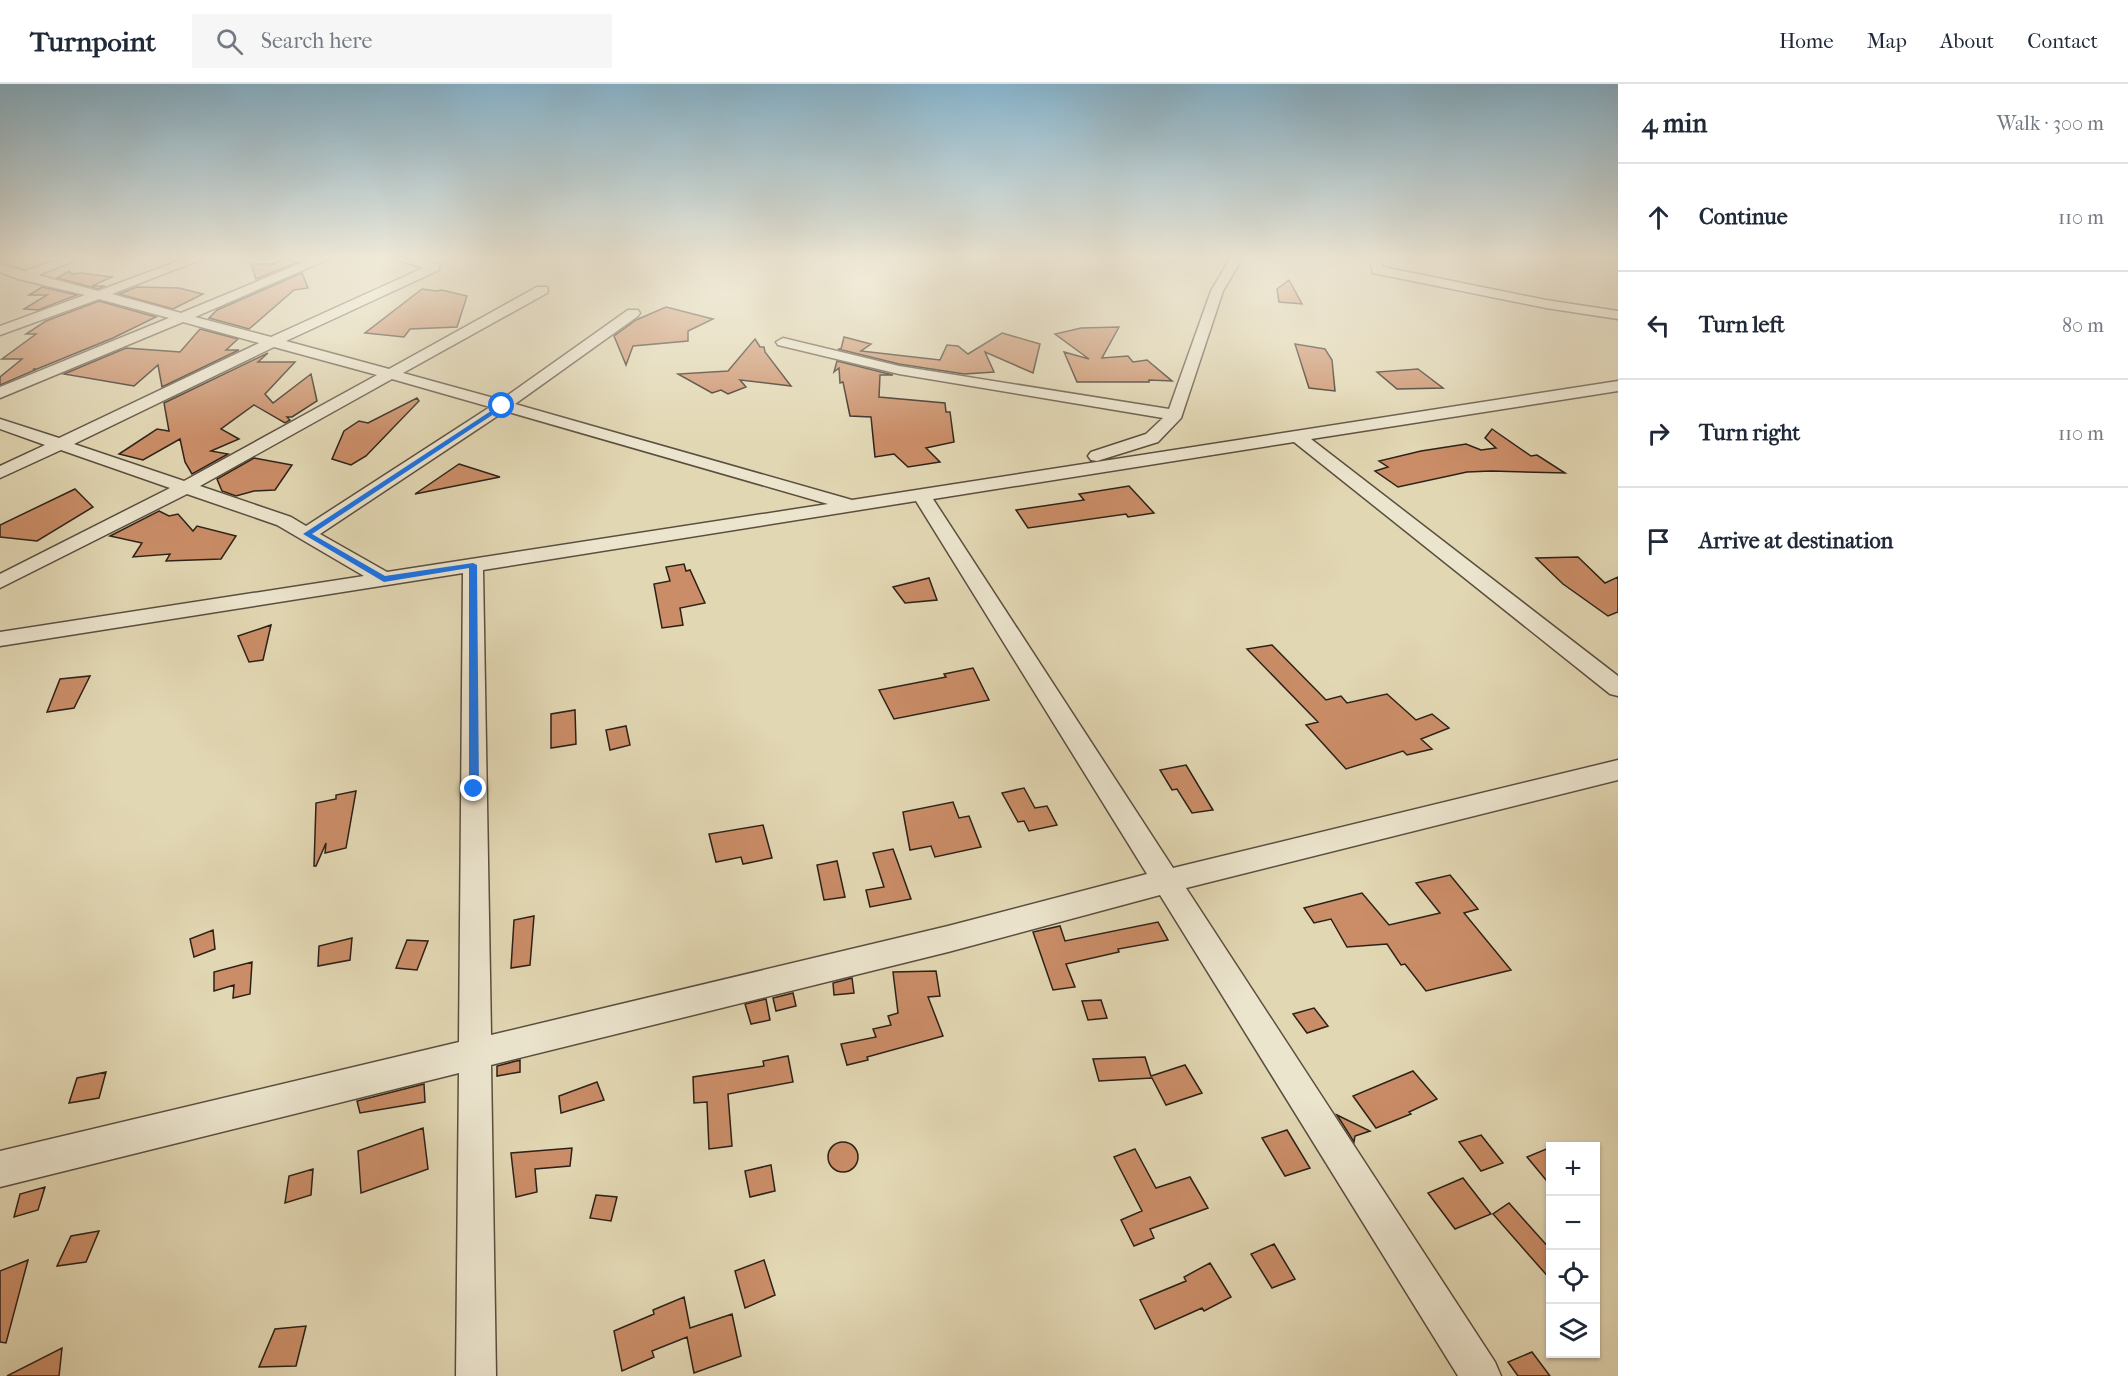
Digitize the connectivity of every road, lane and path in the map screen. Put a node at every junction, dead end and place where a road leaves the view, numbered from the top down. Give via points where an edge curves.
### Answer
1 (39, 317) edge
2 (326, 317) edge
3 (493, 317) edge
4 (627, 317) edge
5 (1208, 317) edge
6 (183, 318) joint
7 (0, 332) edge
8 (272, 342) junction
9 (783, 342) dead end
10 (391, 374) junction
11 (1618, 386) edge
12 (0, 393) edge
13 (502, 406) junction
14 (1174, 415) junction
15 (0, 423) edge
16 (1297, 436) junction
17 (61, 444) junction
18 (0, 473) edge
19 (1026, 479) junction
20 (186, 487) junction
21 (921, 495) junction
22 (854, 506) junction
23 (307, 534) junction
24 (473, 565) junction
25 (384, 579) junction
26 (0, 582) edge
27 (0, 639) edge
28 (1618, 688) edge
29 (1618, 770) edge
30 (1167, 881) junction
31 (475, 1052) junction
32 (0, 1169) edge
33 (476, 1376) edge
34 (1481, 1376) edge

1 - 7 street
2 - 8 street
3 - 10 street
4 - 13 street
5 - 14 street
6 - 8 street
6 - 12 street
8 - 10 street
8 - 17 street
9 - 14 street via 899,370
10 - 13 street
10 - 20 street
11 - 16 street
13 - 22 street
13 - 23 street
14 - 19 street via 1152,438
15 - 17 street
16 - 19 street
16 - 28 street
17 - 18 street
17 - 20 street
19 - 21 street
20 - 23 street via 284,521
20 - 26 street
21 - 22 street
21 - 30 street
22 - 24 street
23 - 25 street
24 - 25 street
24 - 31 street
25 - 27 street
29 - 30 street
30 - 31 street via 948,939
30 - 34 street
31 - 32 street
31 - 33 street

